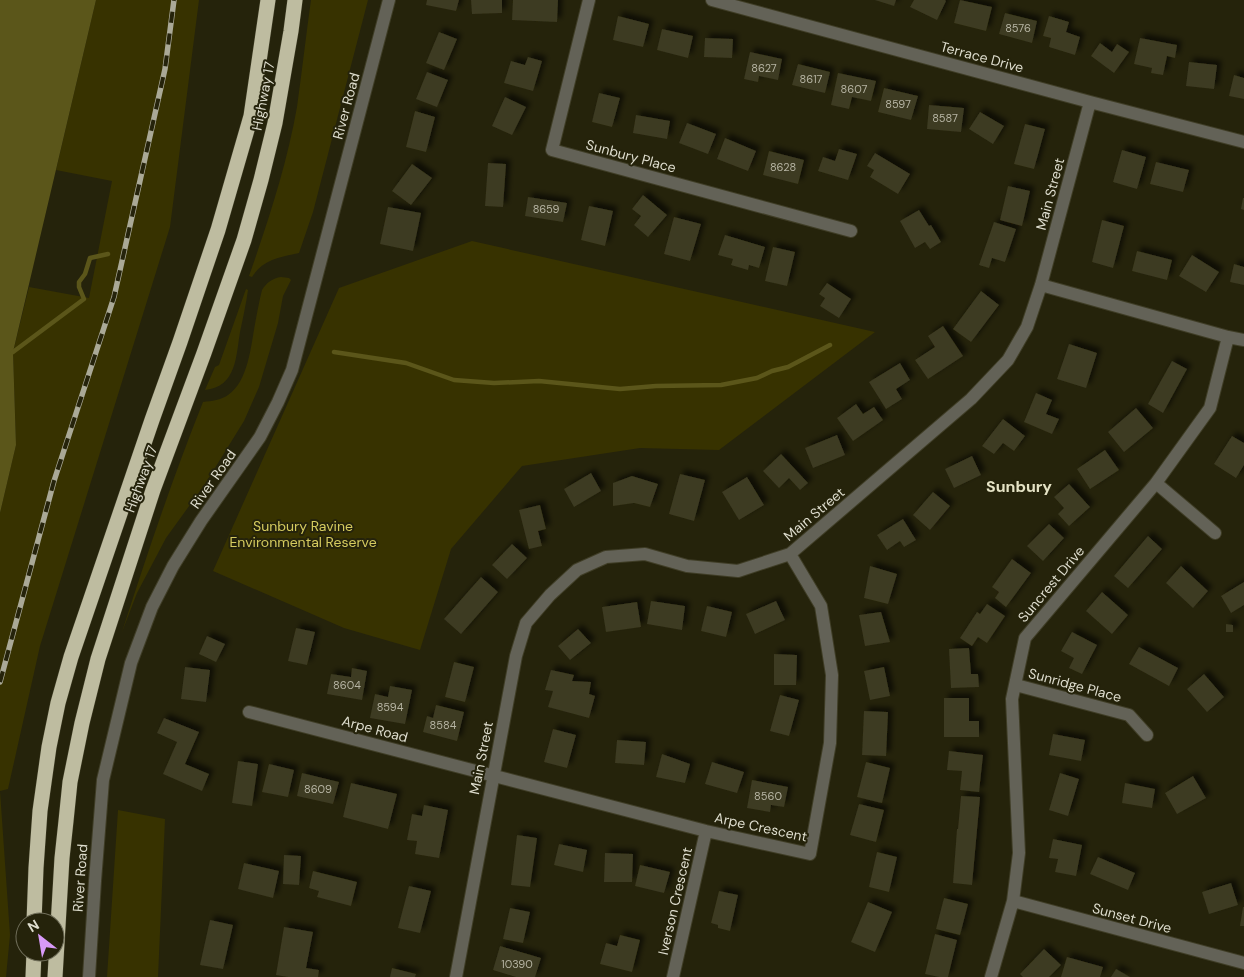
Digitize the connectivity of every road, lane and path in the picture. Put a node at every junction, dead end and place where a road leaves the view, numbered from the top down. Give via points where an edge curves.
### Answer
1 (268, 0) edge
2 (295, 0) edge
3 (389, 0) edge
4 (589, 0) edge
5 (712, 0) edge
6 (1090, 102) junction
7 (1244, 142) edge
8 (851, 231) dead end
9 (1041, 285) junction
10 (1228, 337) junction
11 (1244, 340) edge
12 (1156, 483) junction
13 (1215, 533) dead end
14 (790, 554) junction
15 (1016, 685) junction
16 (249, 712) dead end
17 (1147, 735) dead end
18 (493, 775) junction
19 (706, 831) junction
20 (1013, 901) junction
21 (34, 912) edge
22 (34, 962) edge
23 (1244, 963) edge
24 (33, 977) edge
25 (55, 977) edge
26 (89, 977) edge
27 (456, 977) edge
28 (673, 977) edge
29 (991, 977) edge

1 - 21 highway, Highway 17 via 251,116 218,230 58,703 40,811
2 - 25 highway, Highway 17 via 275,123 244,240 153,490 98,659 82,723 70,782
3 - 26 street, River Road via 292,370 260,437 173,566 152,607 131,663 103,780
4 - 8 street, Sunbury Place via 552,150
5 - 6 street, Terrace Drive
6 - 7 street, Terrace Drive
6 - 9 street, Main Street
9 - 10 street
9 - 14 street, Main Street via 1027,327 1008,360 971,400
10 - 11 street
10 - 12 street, Suncrest Drive via 1210,408
12 - 13 street
12 - 15 street, Suncrest Drive via 1025,638
14 - 18 street, Main Street via 738,572 687,566 645,554 606,557 577,570 526,623 516,656
14 - 19 street, Arpe Crescent via 822,606 832,675 830,743 810,854
15 - 17 street, Sunridge Place via 1129,714
15 - 20 street, Suncrest Drive via 1012,698 1019,853
16 - 18 street, Arpe Road
18 - 19 street, Arpe Crescent
18 - 27 street, Main Street
19 - 28 street, Iverson Crescent
20 - 23 street, Sunset Drive
20 - 29 street, Suncrest Drive
22 - 24 highway

